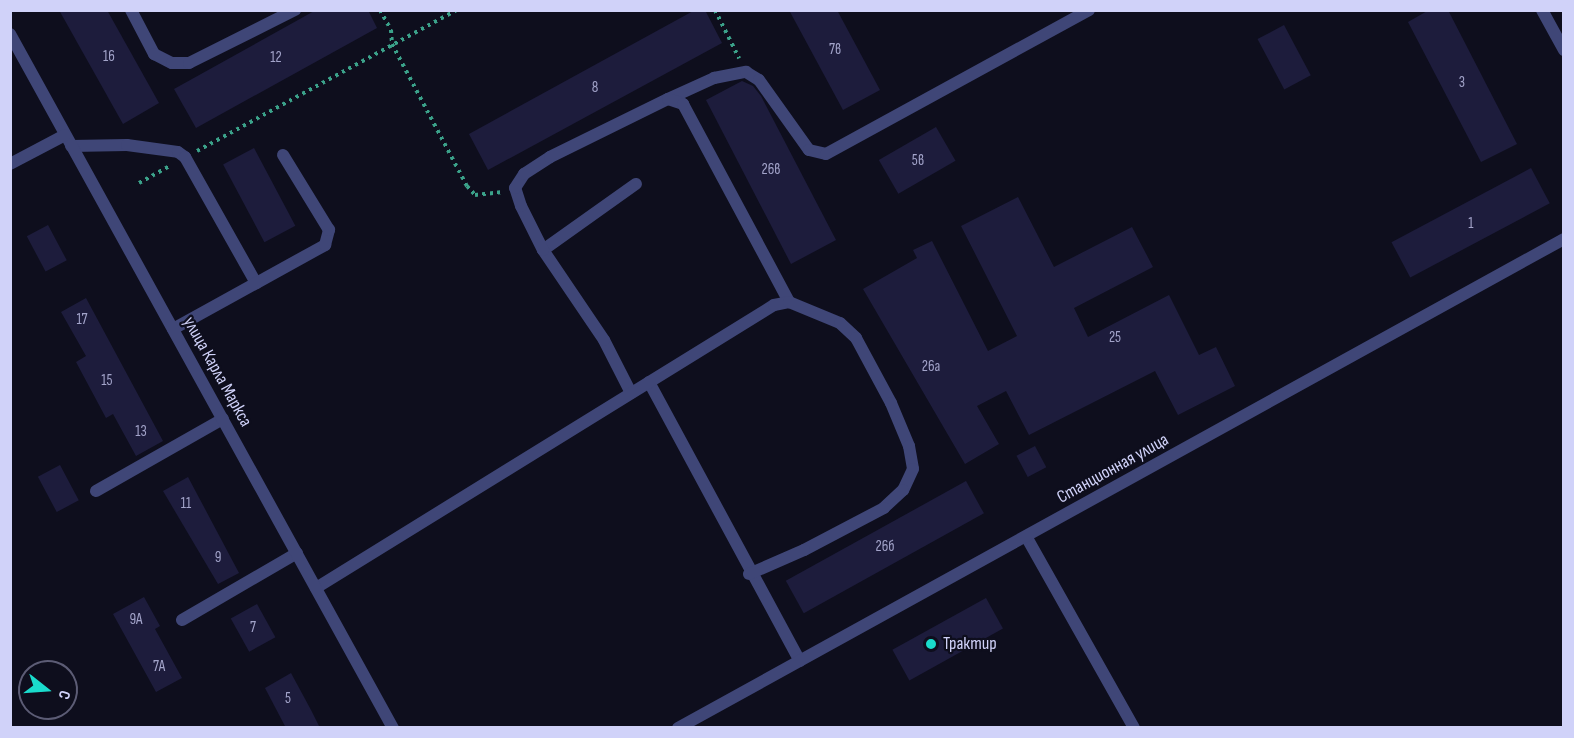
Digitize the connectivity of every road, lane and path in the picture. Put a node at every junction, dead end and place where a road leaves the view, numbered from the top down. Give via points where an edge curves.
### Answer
1 (131, 10) edge
2 (295, 10) edge
3 (380, 10) edge
4 (457, 10) edge
5 (715, 10) edge
6 (1089, 10) edge
7 (1542, 10) edge
8 (10, 34) edge
9 (392, 44) junction
10 (1563, 50) edge
11 (746, 72) junction
12 (668, 99) junction
13 (68, 140) junction
14 (283, 155) dead end
15 (185, 158) junction
16 (10, 164) edge
17 (139, 183) dead end
18 (636, 184) dead end
19 (514, 188) junction
20 (1563, 239) edge
21 (543, 250) junction
22 (256, 284) junction
23 (789, 302) junction
24 (173, 329) junction
25 (649, 382) junction
26 (631, 393) junction
27 (223, 419) junction
28 (96, 491) dead end
29 (1027, 538) junction
30 (297, 553) junction
31 (749, 574) junction
32 (316, 588) junction
33 (182, 620) dead end
34 (800, 661) junction
35 (393, 728) edge
36 (678, 728) edge
37 (1134, 728) edge

1 - 2 street via 154,54 172,63 189,63
3 - 9 path via 391,30
4 - 9 path
5 - 11 path
6 - 11 street via 826,154 809,150 759,80
7 - 10 street
8 - 13 street, улица Карла Маркса
9 - 15 path
9 - 19 path via 466,186 475,195 486,196
11 - 12 street via 714,78
12 - 19 street via 550,157 524,174
12 - 23 street via 683,104
13 - 15 street via 178,152
13 - 16 street
13 - 24 street, улица Карла Маркса
14 - 22 street via 329,230 329,237 325,245
15 - 17 path
15 - 22 street
18 - 21 street
19 - 21 street
20 - 29 street, Станционная улица
21 - 26 street via 604,340
22 - 24 street
23 - 25 street via 774,305
23 - 31 street via 840,323 856,338 891,402 909,446 913,469 903,490 884,508
24 - 27 street, улица Карла Маркса
25 - 26 street
25 - 31 street
26 - 32 street
27 - 28 street
27 - 30 street, улица Карла Маркса
29 - 34 street, Станционная улица
29 - 37 street
30 - 32 street, улица Карла Маркса
30 - 33 street
31 - 34 street
32 - 35 street, улица Карла Маркса
34 - 36 street, Станционная улица

